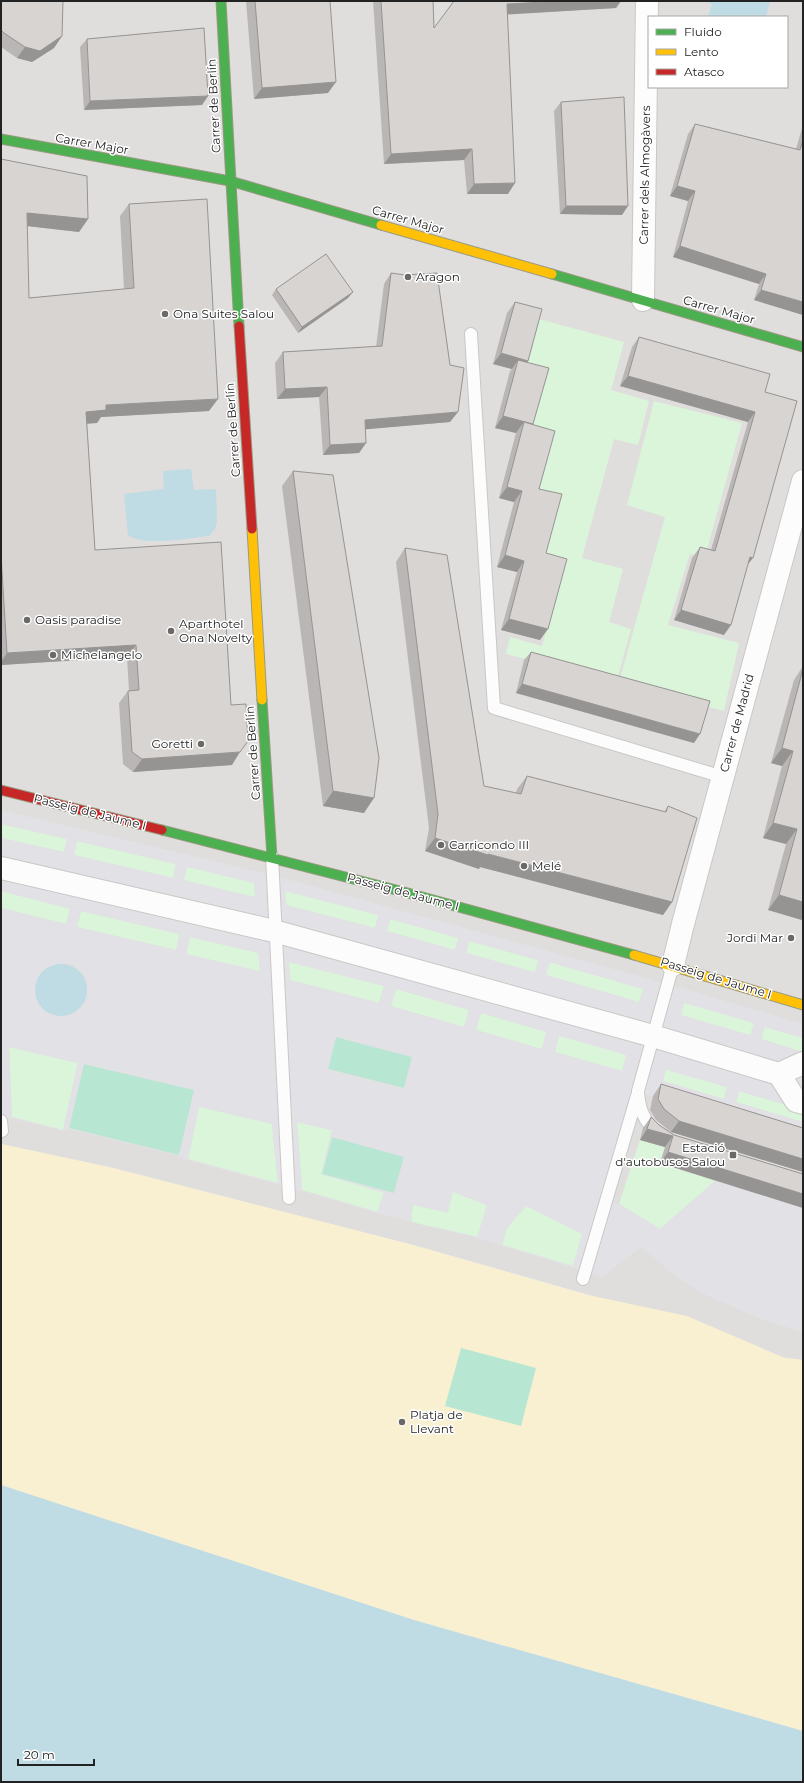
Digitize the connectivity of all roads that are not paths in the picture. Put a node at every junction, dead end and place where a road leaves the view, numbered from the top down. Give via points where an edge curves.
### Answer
1 (221, 1) edge
2 (648, 1) edge
3 (1, 139) edge
4 (230, 181) junction
5 (643, 300) junction
6 (472, 334) dead end
7 (803, 347) edge
8 (803, 480) edge
9 (723, 777) junction
10 (1, 790) edge
11 (272, 857) junction
12 (1, 868) edge
13 (274, 931) junction
14 (673, 965) junction
15 (803, 1005) edge
16 (653, 1036) junction
17 (803, 1063) edge
18 (779, 1074) junction
19 (638, 1092) junction
20 (803, 1103) edge
21 (668, 1139) dead end
22 (289, 1198) dead end
23 (583, 1279) dead end

1 - 4 street, Carrer de Berlín
2 - 5 street, Carrer dels Almogàvers
3 - 4 street, Carrer Major
4 - 5 street, Carrer Major
4 - 11 street, Carrer de Berlín
5 - 7 street, Carrer Major
6 - 9 lane via 494,708
8 - 9 street, Carrer de Madrid
9 - 14 street, Carrer de Madrid
10 - 11 street, Passeig de Jaume I
11 - 13 lane
11 - 14 street, Passeig de Jaume I
12 - 13 street
13 - 16 street
13 - 22 lane
14 - 15 street, Passeig de Jaume I
14 - 16 lane
16 - 18 street
16 - 19 lane
17 - 18 street
18 - 20 street via 796,1101
19 - 21 lane via 642,1114 648,1124
19 - 23 lane

